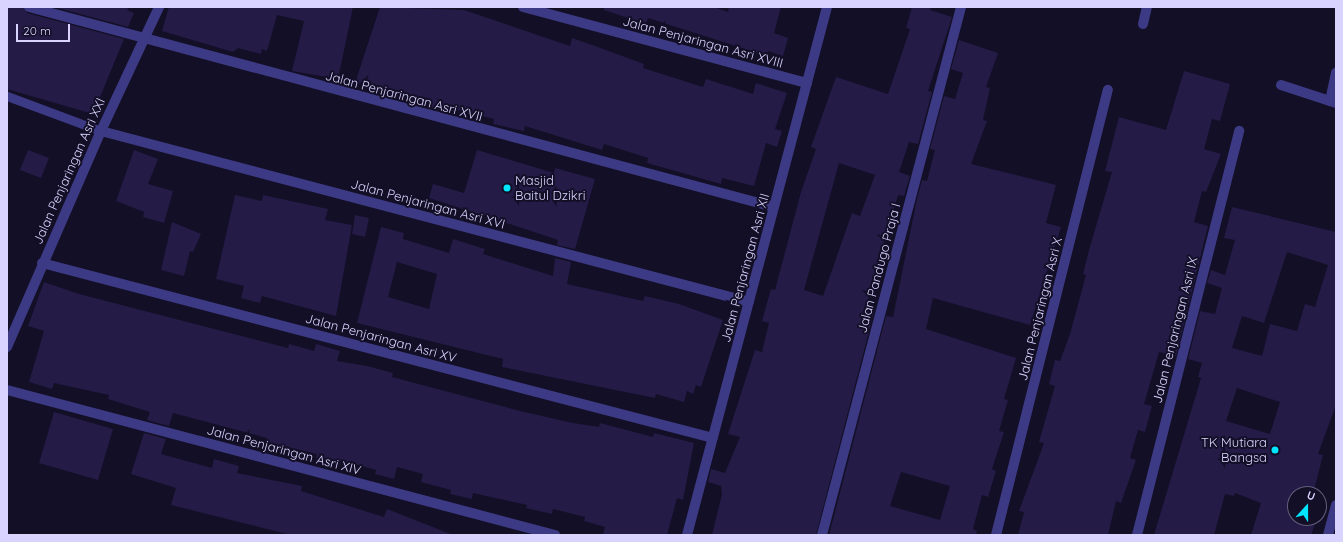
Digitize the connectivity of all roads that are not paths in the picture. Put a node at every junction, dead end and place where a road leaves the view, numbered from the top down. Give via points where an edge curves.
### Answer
1 (159, 7) edge
2 (523, 7) edge
3 (827, 7) edge
4 (961, 7) edge
5 (1147, 7) edge
6 (32, 8) edge
7 (1143, 24) dead end
8 (143, 40) junction
9 (1336, 73) edge
10 (807, 83) junction
11 (1281, 85) dead end
12 (1108, 90) dead end
13 (7, 96) edge
14 (1333, 102) edge
15 (100, 130) junction
16 (1239, 131) dead end
17 (774, 207) junction
18 (42, 264) junction
19 (749, 302) junction
20 (7, 347) edge
21 (7, 390) edge
22 (713, 438) junction
23 (1336, 505) edge
24 (555, 535) edge
25 (687, 535) edge
26 (822, 535) edge
27 (996, 535) edge
28 (1137, 535) edge
29 (1328, 535) edge

1 - 8 street, Jalan Penjaringan Asri XXI
2 - 10 street, Jalan Penjaringan Asri XVIII
3 - 10 street, Jalan Penjaringan Asri XII
4 - 26 street, Jalan Pandugo Praja I
5 - 7 street
6 - 8 street, Jalan Penjaringan Asri XVII
8 - 15 street, Jalan Penjaringan Asri XXI
8 - 17 street, Jalan Penjaringan Asri XVII
9 - 14 street
10 - 17 street, Jalan Penjaringan Asri XII
11 - 14 street
12 - 27 street, Jalan Penjaringan Asri X
13 - 15 lane
15 - 18 street, Jalan Penjaringan Asri XXI
15 - 19 street, Jalan Penjaringan Asri XVI
16 - 28 street, Jalan Penjaringan Asri IX
17 - 19 street, Jalan Penjaringan Asri XII
18 - 20 street, Jalan Penjaringan Asri XXI
18 - 22 street, Jalan Penjaringan Asri XV
19 - 22 street, Jalan Penjaringan Asri XII
21 - 24 street, Jalan Penjaringan Asri XIV
22 - 25 street, Jalan Penjaringan Asri XII
23 - 29 street

